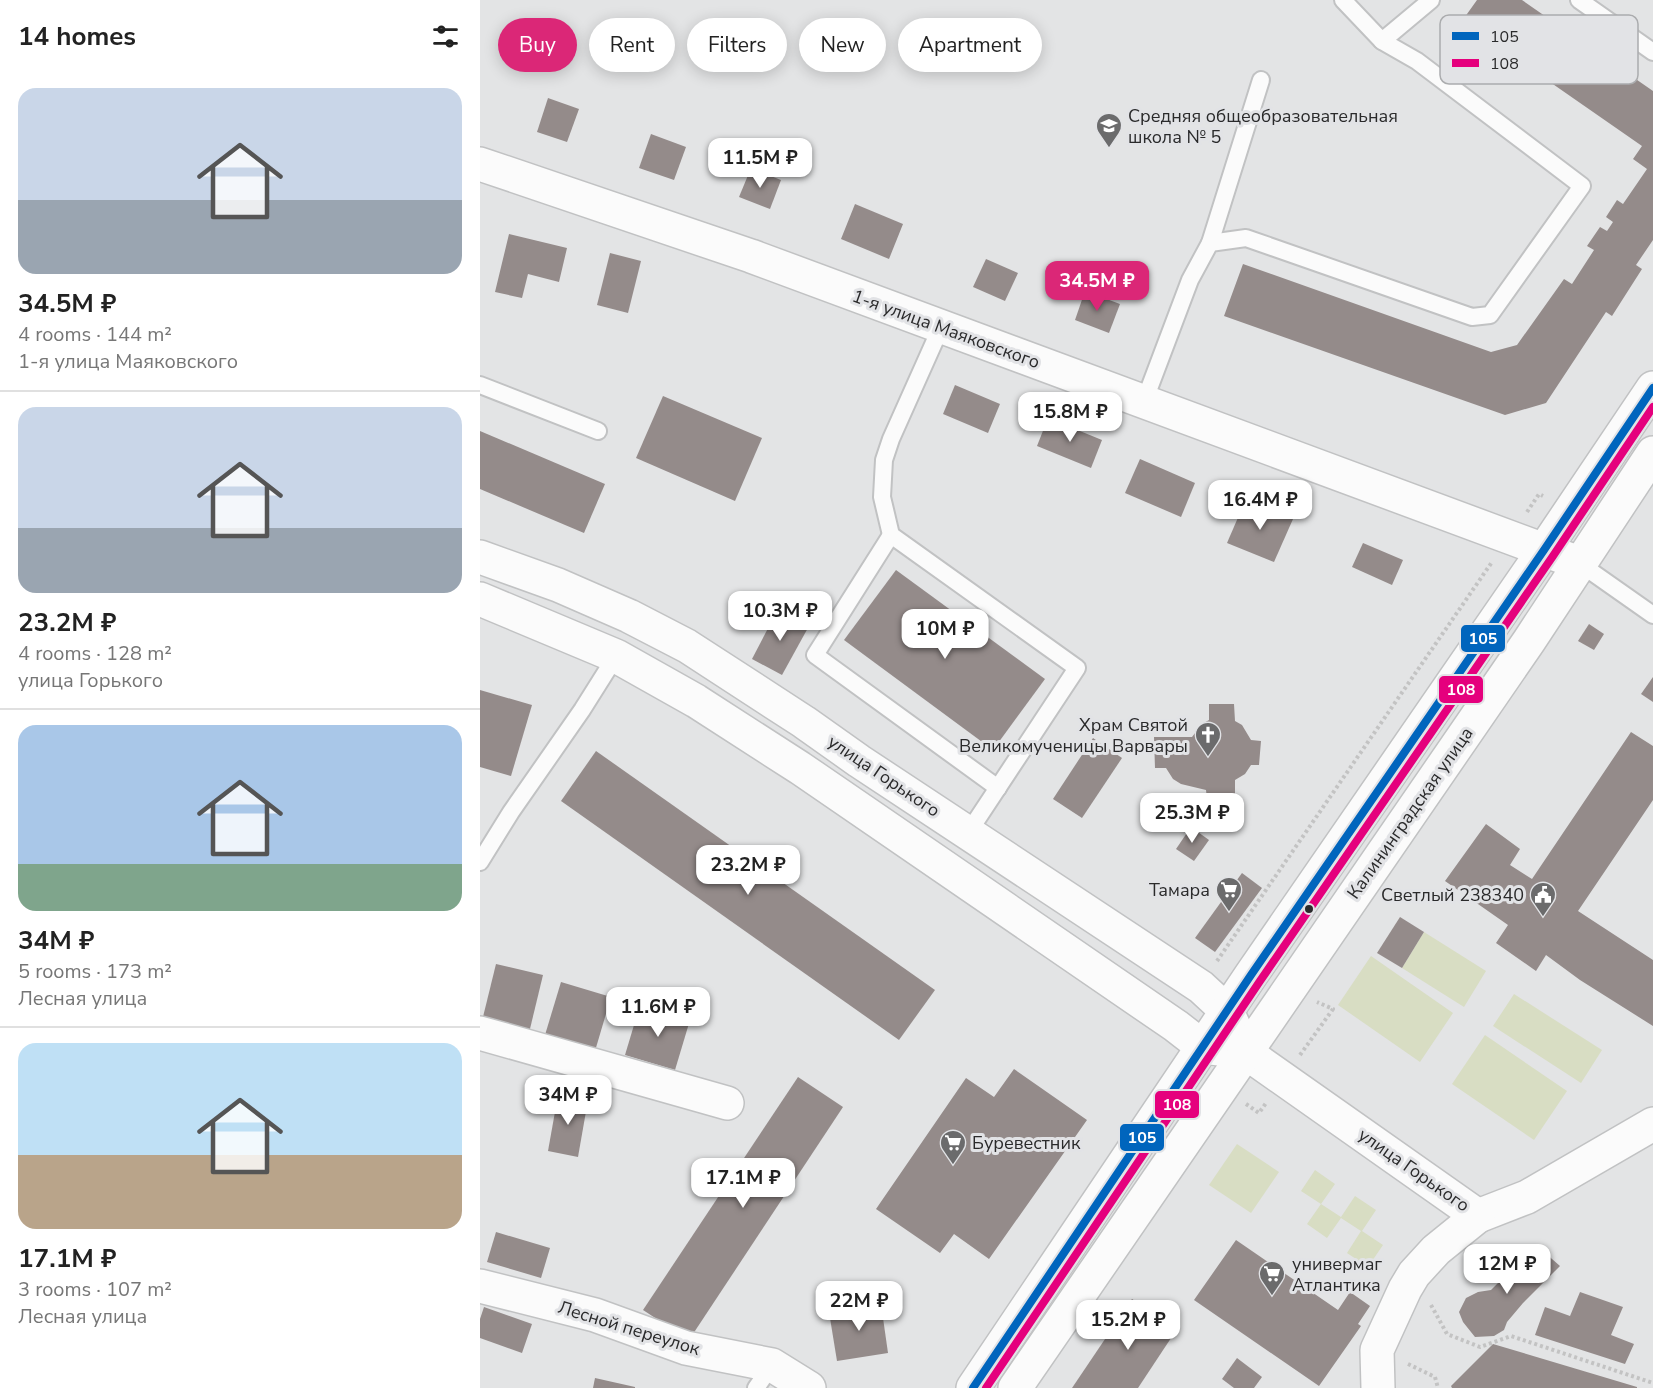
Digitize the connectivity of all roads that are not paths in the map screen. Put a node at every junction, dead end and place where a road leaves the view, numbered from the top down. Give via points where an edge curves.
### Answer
1 (1343, 0) edge
2 (1431, 0) edge
3 (1580, 0) edge
4 (1601, 15) edge
5 (1382, 41) junction
6 (1638, 41) edge
7 (1653, 52) edge
8 (1440, 78) edge
9 (1261, 80) dead end
10 (1447, 84) edge
11 (480, 164) edge
12 (1210, 243) junction
13 (941, 327) junction
14 (480, 385) edge
15 (1653, 388) edge
16 (1144, 402) junction
17 (598, 430) dead end
18 (1653, 453) edge
19 (891, 535) junction
20 (1544, 550) junction
21 (480, 557) edge
22 (1579, 563) junction
23 (480, 599) edge
24 (1653, 615) edge
25 (616, 656) junction
26 (772, 701) junction
27 (749, 735) junction
28 (998, 788) junction
29 (968, 833) junction
30 (480, 862) edge
31 (1227, 1011) junction
32 (480, 1033) edge
33 (1203, 1047) junction
34 (1245, 1052) junction
35 (727, 1103) dead end
36 (1653, 1124) edge
37 (1478, 1216) junction
38 (480, 1286) edge
39 (764, 1376) edge
40 (809, 1388) edge
41 (973, 1388) edge
42 (1015, 1388) edge
43 (1378, 1388) edge

1 - 5 lane
2 - 5 lane
3 - 4 lane
5 - 8 lane
6 - 7 lane
9 - 12 lane
10 - 12 lane via 1582,186 1490,315 1472,317 1246,238
11 - 13 street, 1-я улица Маяковского via 751,256
12 - 16 lane via 1190,280
13 - 16 street, 1-я улица Маяковского
13 - 19 lane via 884,460 882,497
14 - 17 lane
15 - 20 street
16 - 20 street, 1-я улица Маяковского
18 - 22 street, Калининградская улица
19 - 28 lane via 815,655
19 - 28 lane via 1077,668
20 - 22 street, 1-я улица Маяковского
20 - 31 street
21 - 26 street, улица Горького via 629,616 687,646
22 - 24 lane
22 - 34 street, Калининградская улица
23 - 25 street
25 - 27 street
25 - 30 lane
26 - 27 street
26 - 29 street, улица Горького
27 - 33 street
28 - 29 lane
29 - 31 street, улица Горького via 1201,987
31 - 33 street
31 - 34 street, улица Горького
32 - 35 street
33 - 34 street, улица Горького
33 - 41 street
34 - 37 street, улица Горького
34 - 42 street, Калининградская улица
36 - 37 street, улица Горького via 1527,1197
37 - 43 street via 1436,1250 1414,1274 1377,1350
38 - 39 street, Лесной переулок via 595,1315
39 - 40 street, Лесной переулок

